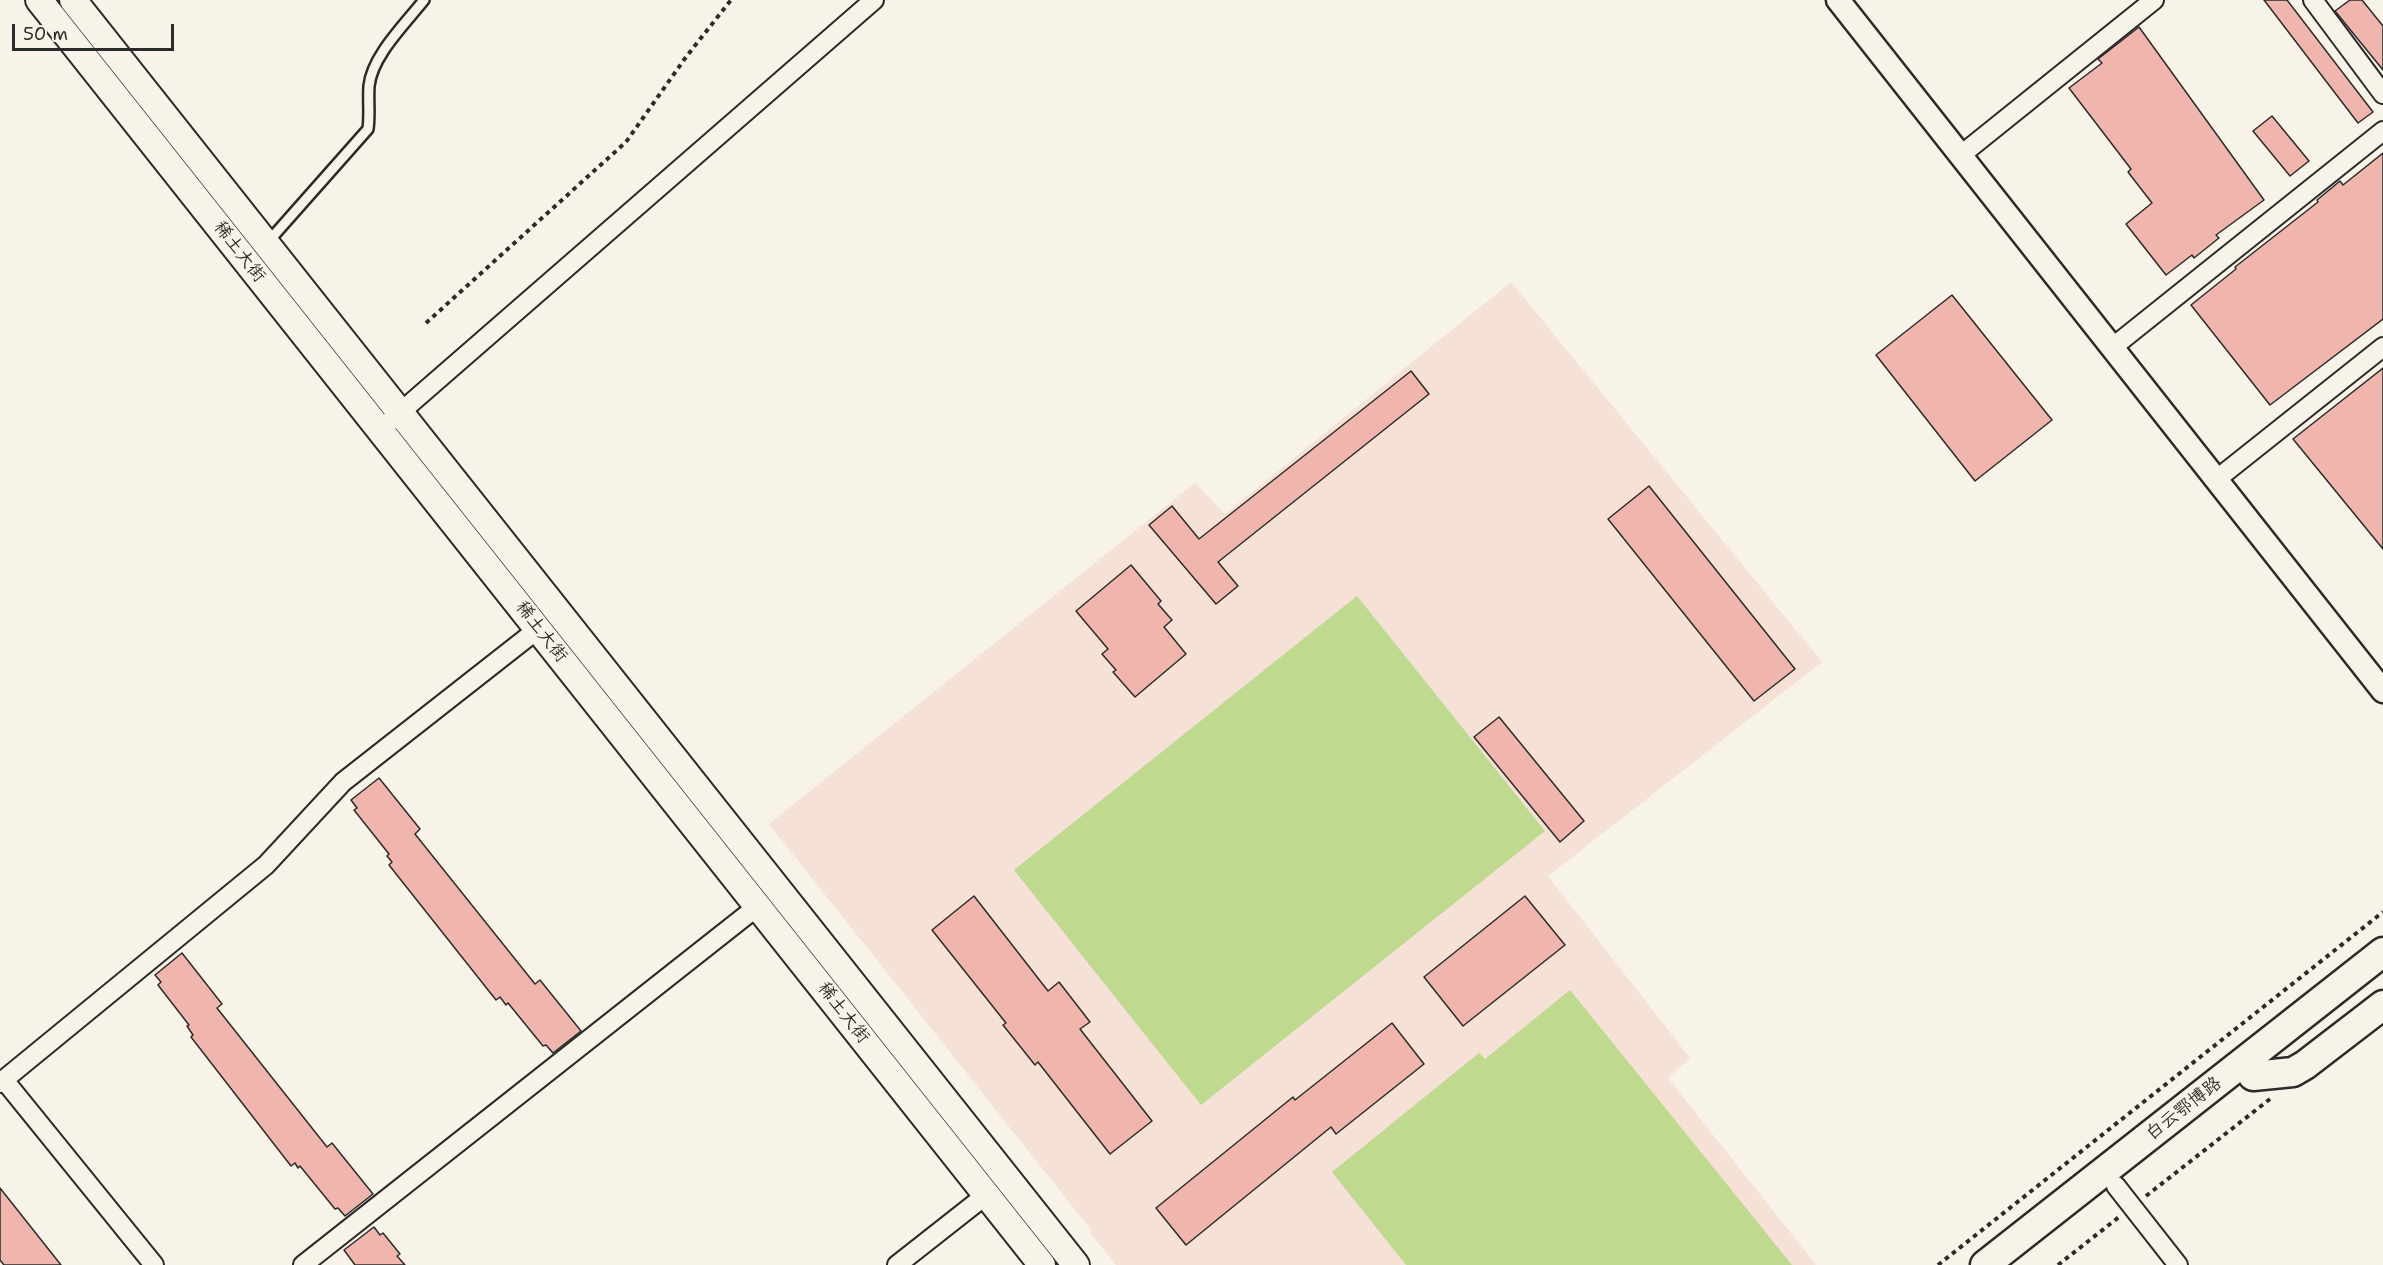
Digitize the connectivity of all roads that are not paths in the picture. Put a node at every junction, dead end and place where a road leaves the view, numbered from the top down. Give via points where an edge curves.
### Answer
1 (39, 0) edge
2 (73, 0) edge
3 (424, 0) edge
4 (874, 0) edge
5 (1838, 0) edge
6 (2154, 0) edge
7 (2313, 0) edge
8 (2383, 94) edge
9 (2383, 131) edge
10 (1961, 155) junction
11 (266, 243) junction
12 (2113, 347) junction
13 (2383, 347) edge
14 (400, 413) junction
15 (380, 430) junction
16 (2217, 479) junction
17 (538, 629) junction
18 (2383, 691) edge
19 (758, 906) junction
20 (2383, 952) edge
21 (2383, 971) edge
22 (2383, 1005) edge
23 (2253, 1076) junction
24 (2, 1081) edge
25 (986, 1195) junction
26 (2124, 1197) junction
27 (154, 1265) edge
28 (303, 1265) edge
29 (897, 1265) edge
30 (1042, 1265) edge
31 (1076, 1265) edge
32 (1986, 1265) edge
33 (2017, 1265) edge
34 (2178, 1265) edge

1 - 15 main road, 稀土大街
2 - 11 main road, 稀土大街
3 - 11 lane via 375,62 369,86 368,129
4 - 14 street
5 - 10 street
6 - 10 street
7 - 8 street
9 - 12 street
10 - 12 street
11 - 14 main road, 稀土大街
12 - 16 street
13 - 16 street
14 - 15 street
14 - 31 main road, 稀土大街
15 - 17 main road, 稀土大街
16 - 18 street
17 - 19 main road, 稀土大街
17 - 24 street via 343,782 266,865
19 - 25 main road, 稀土大街
19 - 28 street
20 - 32 main road, 白云鄂博路
21 - 23 main road, 白云鄂博路
22 - 23 main road via 2306,1065 2293,1072
23 - 26 main road, 白云鄂博路
24 - 27 street
25 - 29 street
25 - 30 main road, 稀土大街
26 - 33 main road, 白云鄂博路
26 - 34 street

